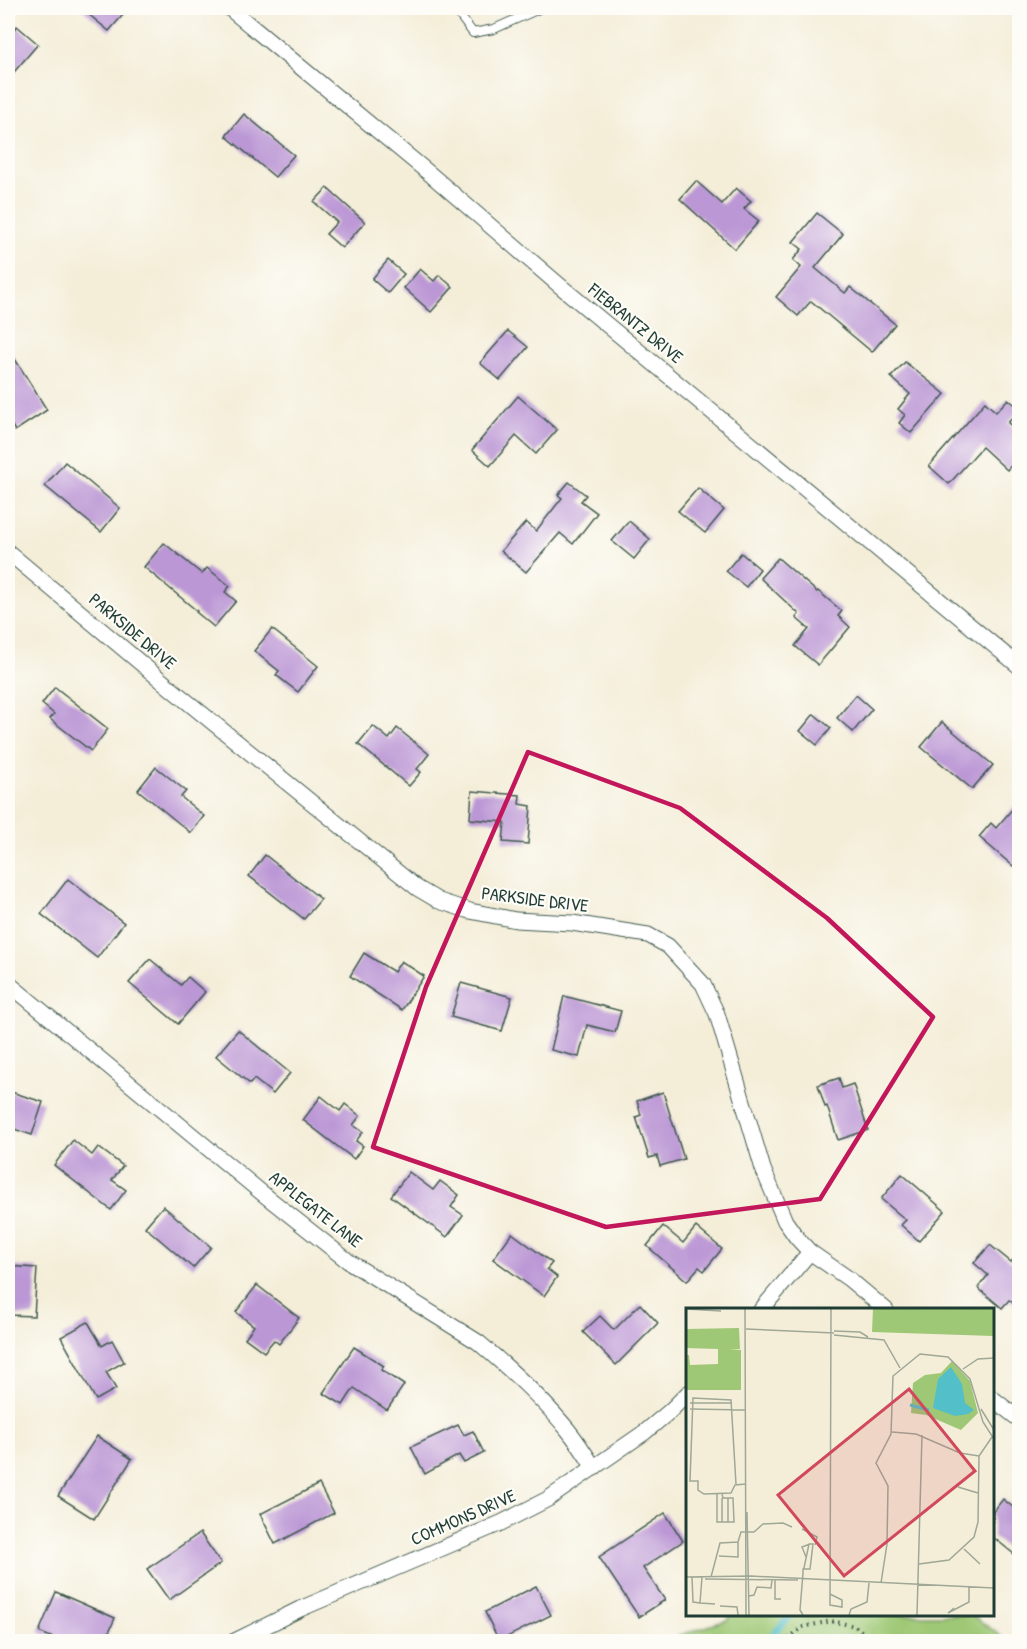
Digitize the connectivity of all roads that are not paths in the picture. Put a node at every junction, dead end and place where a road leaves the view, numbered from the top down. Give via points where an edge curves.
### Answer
1 (229, 8) edge
2 (454, 8) edge
3 (541, 8) edge
4 (8, 552) edge
5 (1020, 667) edge
6 (8, 983) edge
7 (810, 1251) junction
8 (763, 1308) edge
9 (884, 1308) edge
10 (686, 1395) edge
11 (994, 1399) edge
12 (1020, 1420) edge
13 (594, 1467) junction
14 (233, 1641) edge

1 - 5 street, FIEBRANTZ DRIVE
2 - 3 lane via 473,33 494,29
4 - 7 street, PARKSIDE DRIVE via 417,888 439,901 470,911 648,935 668,946 708,994 767,1180 785,1221
6 - 13 street, APPLEGATE LANE via 348,1261 478,1342 537,1395
7 - 8 street
7 - 9 street, PARKSIDE DRIVE
10 - 13 street, COMMONS DRIVE via 645,1432
11 - 12 street
13 - 14 street, COMMONS DRIVE via 548,1499 501,1523

